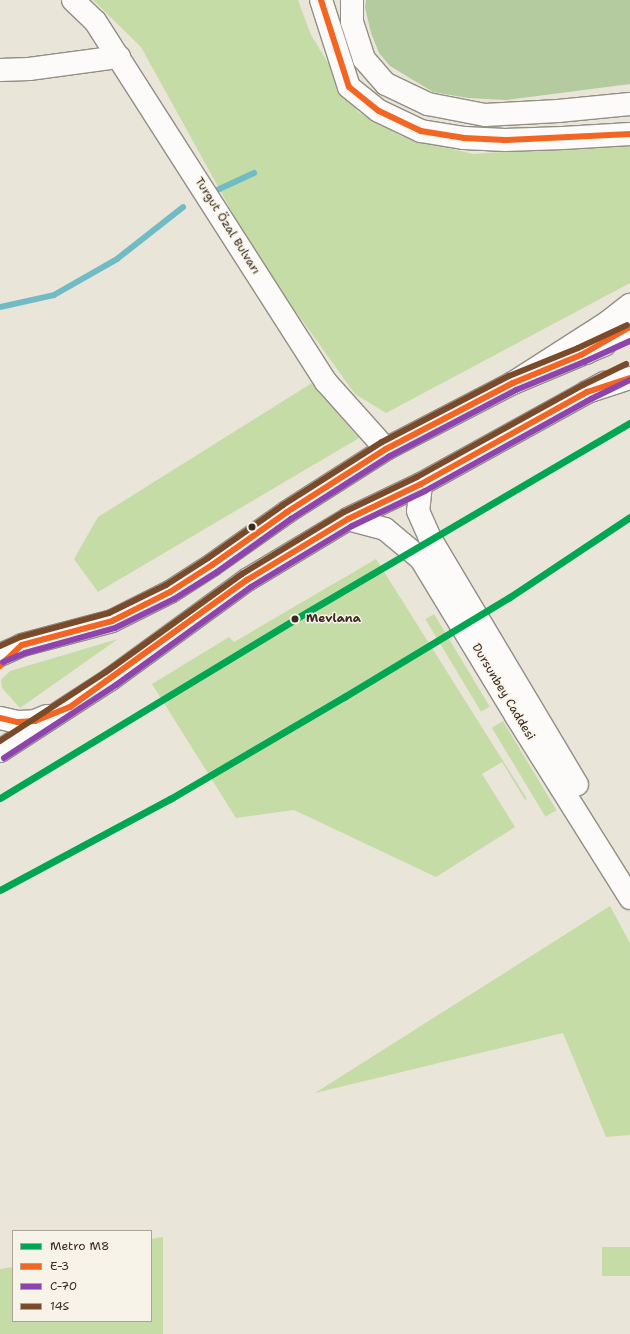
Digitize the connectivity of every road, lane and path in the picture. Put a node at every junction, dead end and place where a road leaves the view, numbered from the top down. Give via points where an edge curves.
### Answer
1 (73, 0) edge
2 (321, 0) edge
3 (352, 0) edge
4 (119, 57) junction
5 (0, 70) edge
6 (630, 104) edge
7 (630, 134) edge
8 (630, 305) edge
9 (630, 327) edge
10 (630, 332) edge
11 (581, 355) junction
12 (630, 371) edge
13 (630, 378) edge
14 (513, 382) junction
15 (587, 392) junction
16 (386, 449) junction
17 (421, 484) junction
18 (348, 519) junction
19 (22, 645) junction
20 (0, 655) edge
21 (0, 666) edge
22 (70, 707) junction
23 (0, 718) edge
24 (0, 751) edge
25 (630, 872) edge
26 (630, 898) edge

1 - 4 main road, Turgut Özal Bulvarı via 95,21
2 - 7 main road via 349,87 379,111 421,131 464,138 505,140
3 - 6 main road via 352,22 364,59 386,84 428,104 485,115
4 - 5 main road via 29,69
4 - 16 main road, Turgut Özal Bulvarı via 326,382
8 - 14 main road via 608,322
9 - 11 main road
10 - 11 main road
11 - 14 main road
12 - 15 main road
13 - 15 main road
14 - 16 main road
15 - 17 main road
16 - 19 main road via 287,512 170,592 112,621
17 - 18 main road
17 - 25 main road, Dursunbey Caddesi via 418,511 430,538
18 - 22 main road via 247,580
18 - 26 main road, Dursunbey Caddesi via 385,529 422,559
19 - 20 main road
19 - 21 main road
22 - 23 main road via 35,721 18,722
22 - 24 main road

